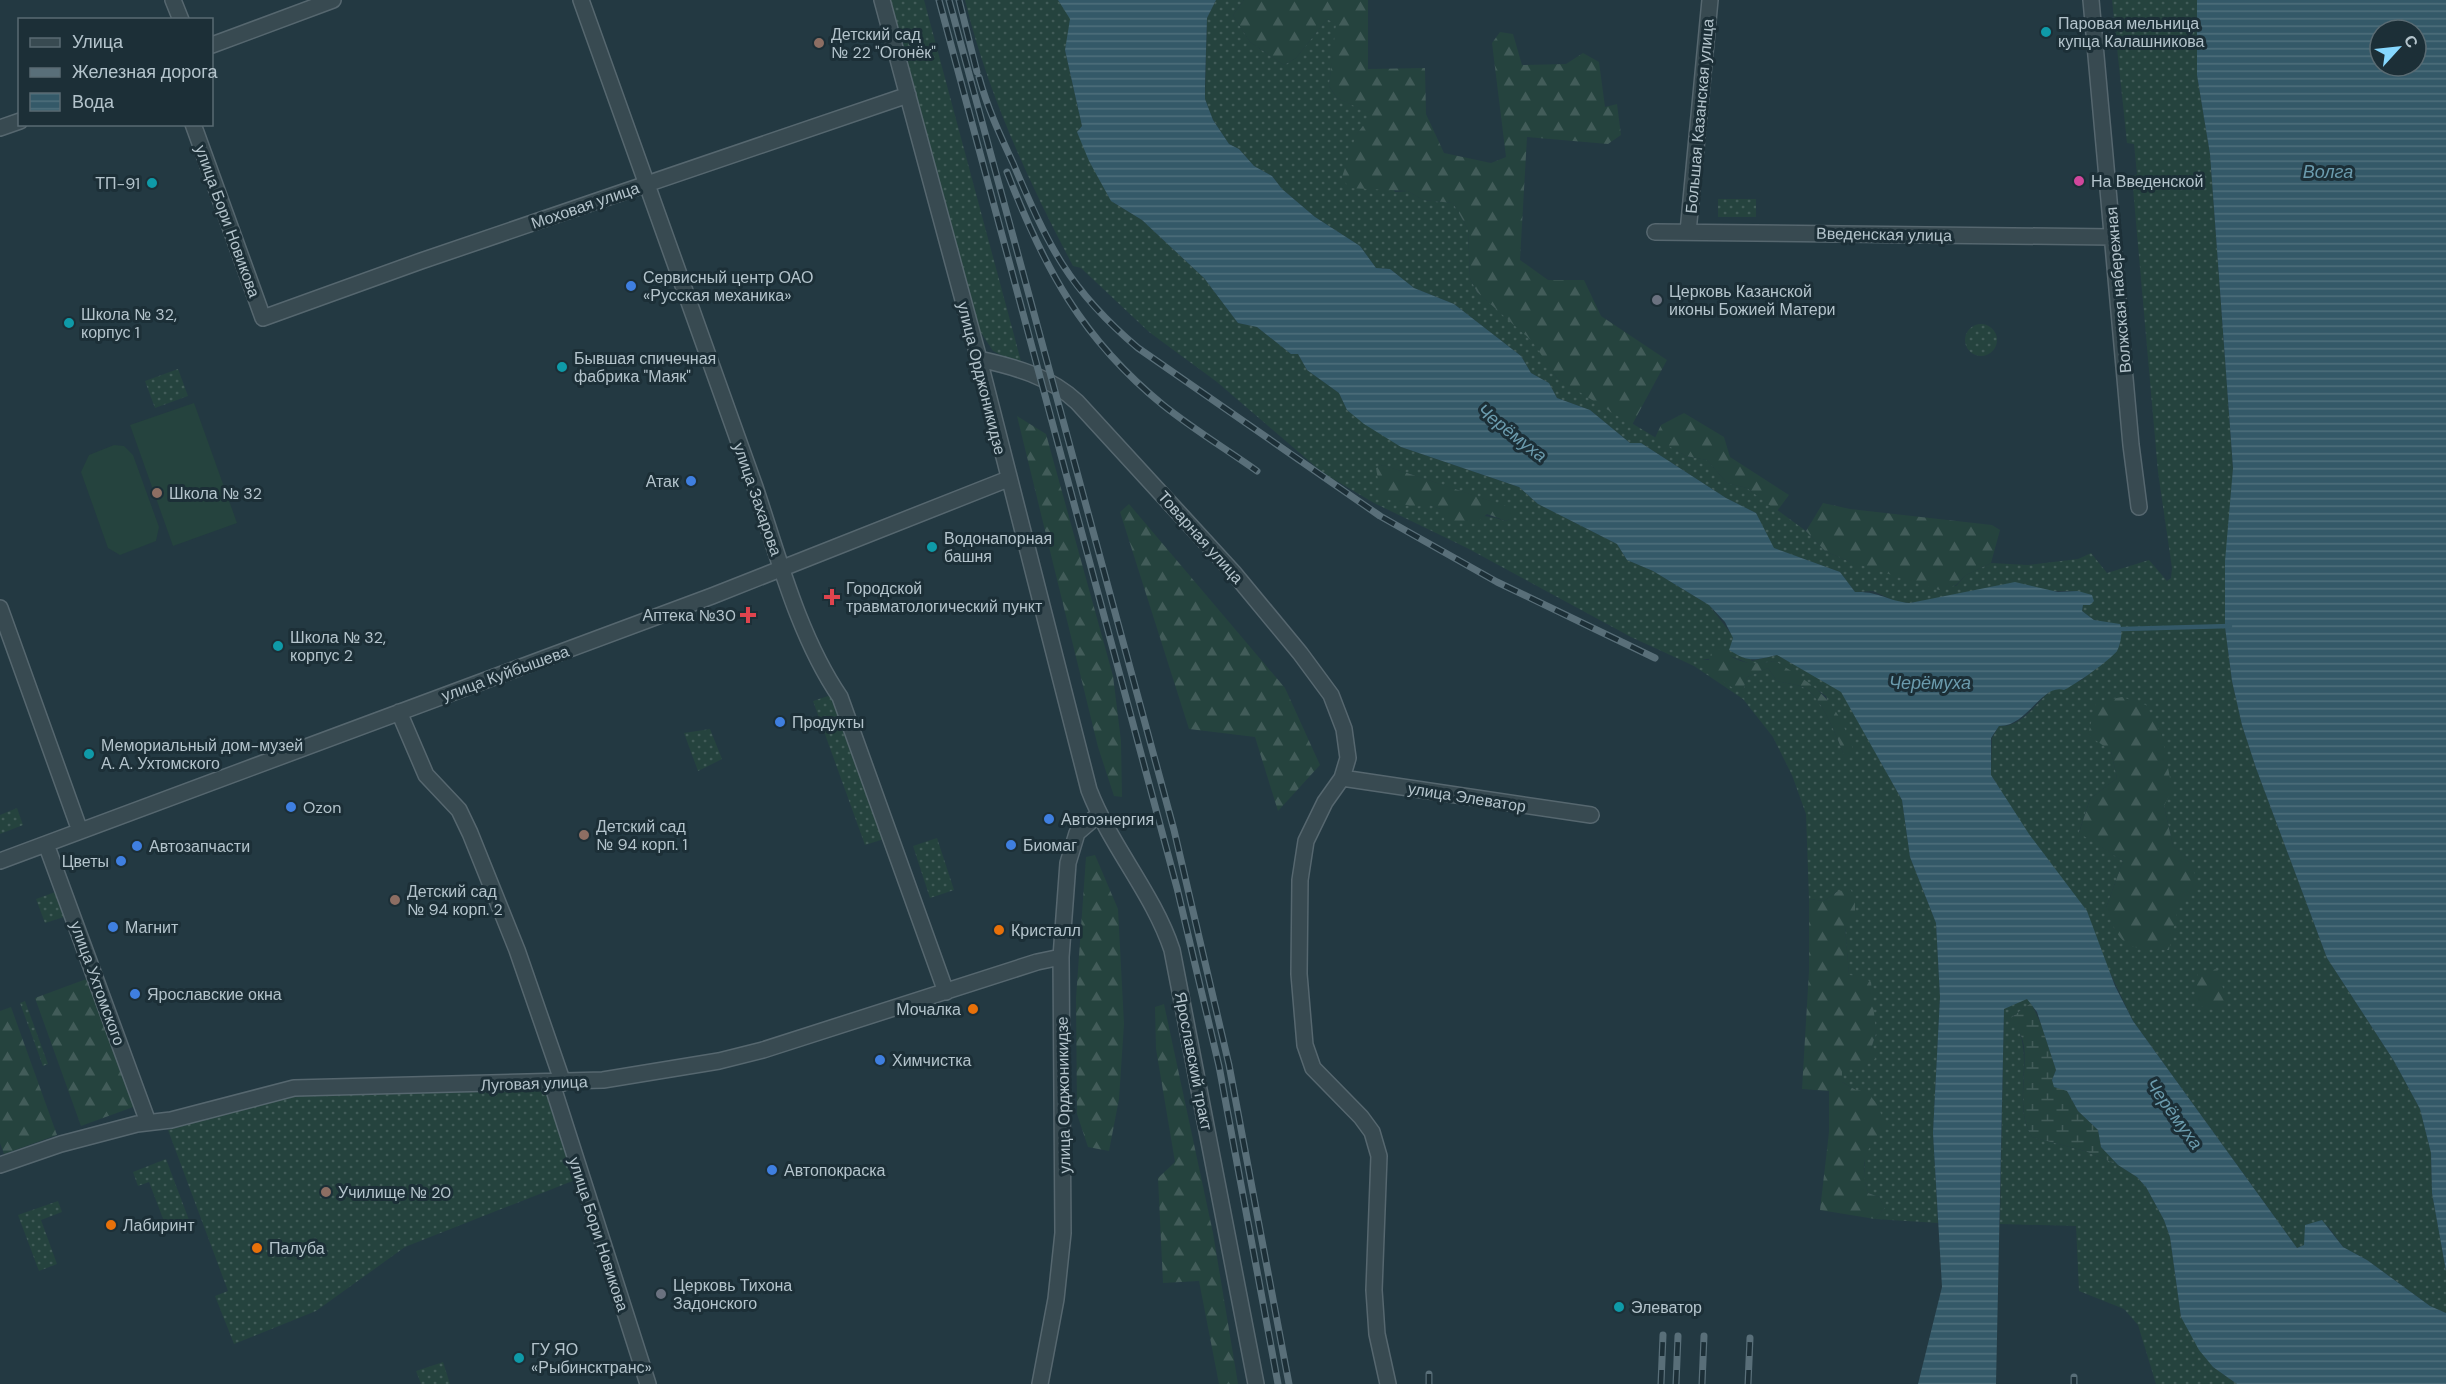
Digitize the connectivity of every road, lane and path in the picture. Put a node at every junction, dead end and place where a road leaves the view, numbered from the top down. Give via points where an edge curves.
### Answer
1 (173, 0) edge
2 (333, 0) edge
3 (581, 0) edge
4 (882, 0) edge
5 (1710, 0) edge
6 (2091, 0) edge
7 (180, 18) edge
8 (213, 45) edge
9 (908, 95) junction
10 (18, 122) edge
11 (194, 126) edge
12 (0, 128) edge
13 (648, 184) junction
14 (1655, 232) dead end
15 (1688, 232) junction
16 (2113, 237) junction
17 (263, 318) joint
18 (979, 359) junction
19 (1008, 479) junction
20 (2139, 507) dead end
21 (781, 568) junction
22 (0, 608) edge
23 (399, 712) junction
24 (1080, 756) joint
25 (1342, 778) junction
26 (1098, 814) junction
27 (1591, 815) dead end
28 (80, 831) junction
29 (46, 844) junction
30 (0, 861) edge
31 (1061, 957) junction
32 (946, 992) junction
33 (558, 1083) junction
34 (148, 1122) junction
35 (0, 1165) edge
36 (648, 1384) edge
37 (1040, 1384) edge
38 (1256, 1384) edge
39 (1388, 1384) edge

1 - 7 street
2 - 8 street
3 - 13 street, улица Захарова
4 - 9 street, улица Орджоникидзе
5 - 15 street, Большая Казанская улица
6 - 16 street, Волжская набережная
9 - 13 street, Моховая улица
9 - 18 street, улица Орджоникидзе
10 - 12 street
11 - 17 street, улица Бори Новикова
13 - 17 street, Моховая улица
13 - 21 street, улица Захарова
14 - 15 street, Введенская улица
15 - 16 street, Введенская улица
16 - 20 street, Волжская набережная
18 - 19 street, улица Орджоникидзе
18 - 25 street, Товарная улица via 1011,366 1064,391 1116,442 1233,572 1331,695 1344,729 1348,758
19 - 21 street, улица Куйбышева
19 - 24 street, улица Орджоникидзе
21 - 23 street, улица Куйбышева
21 - 32 street, улица Захарова via 825,676 840,697
22 - 28 street
23 - 28 street, улица Куйбышева
23 - 33 street, улица Бори Новикова via 426,775 459,810 470,833 517,950
24 - 26 street, Ярославский тракт
25 - 27 street, улица Элеватор
25 - 39 street via 1306,841 1300,879 1299,975 1305,1045 1313,1068 1361,1117 1372,1132 1379,1156 1374,1290 1377,1334
26 - 31 street, улица Орджоникидзе via 1077,833 1068,863
26 - 38 street, Ярославский тракт via 1143,890 1172,950
28 - 29 street, улица Куйбышева
29 - 30 street, улица Куйбышева
29 - 34 street, улица Ухтомского
31 - 32 street, Луговая улица
31 - 37 street, улица Орджоникидзе via 1063,1233 1056,1299
32 - 33 street, Луговая улица via 741,1056 631,1077
33 - 34 street, Луговая улица via 294,1088 171,1120
33 - 36 street, улица Бори Новикова
34 - 35 street, Луговая улица via 61,1144

